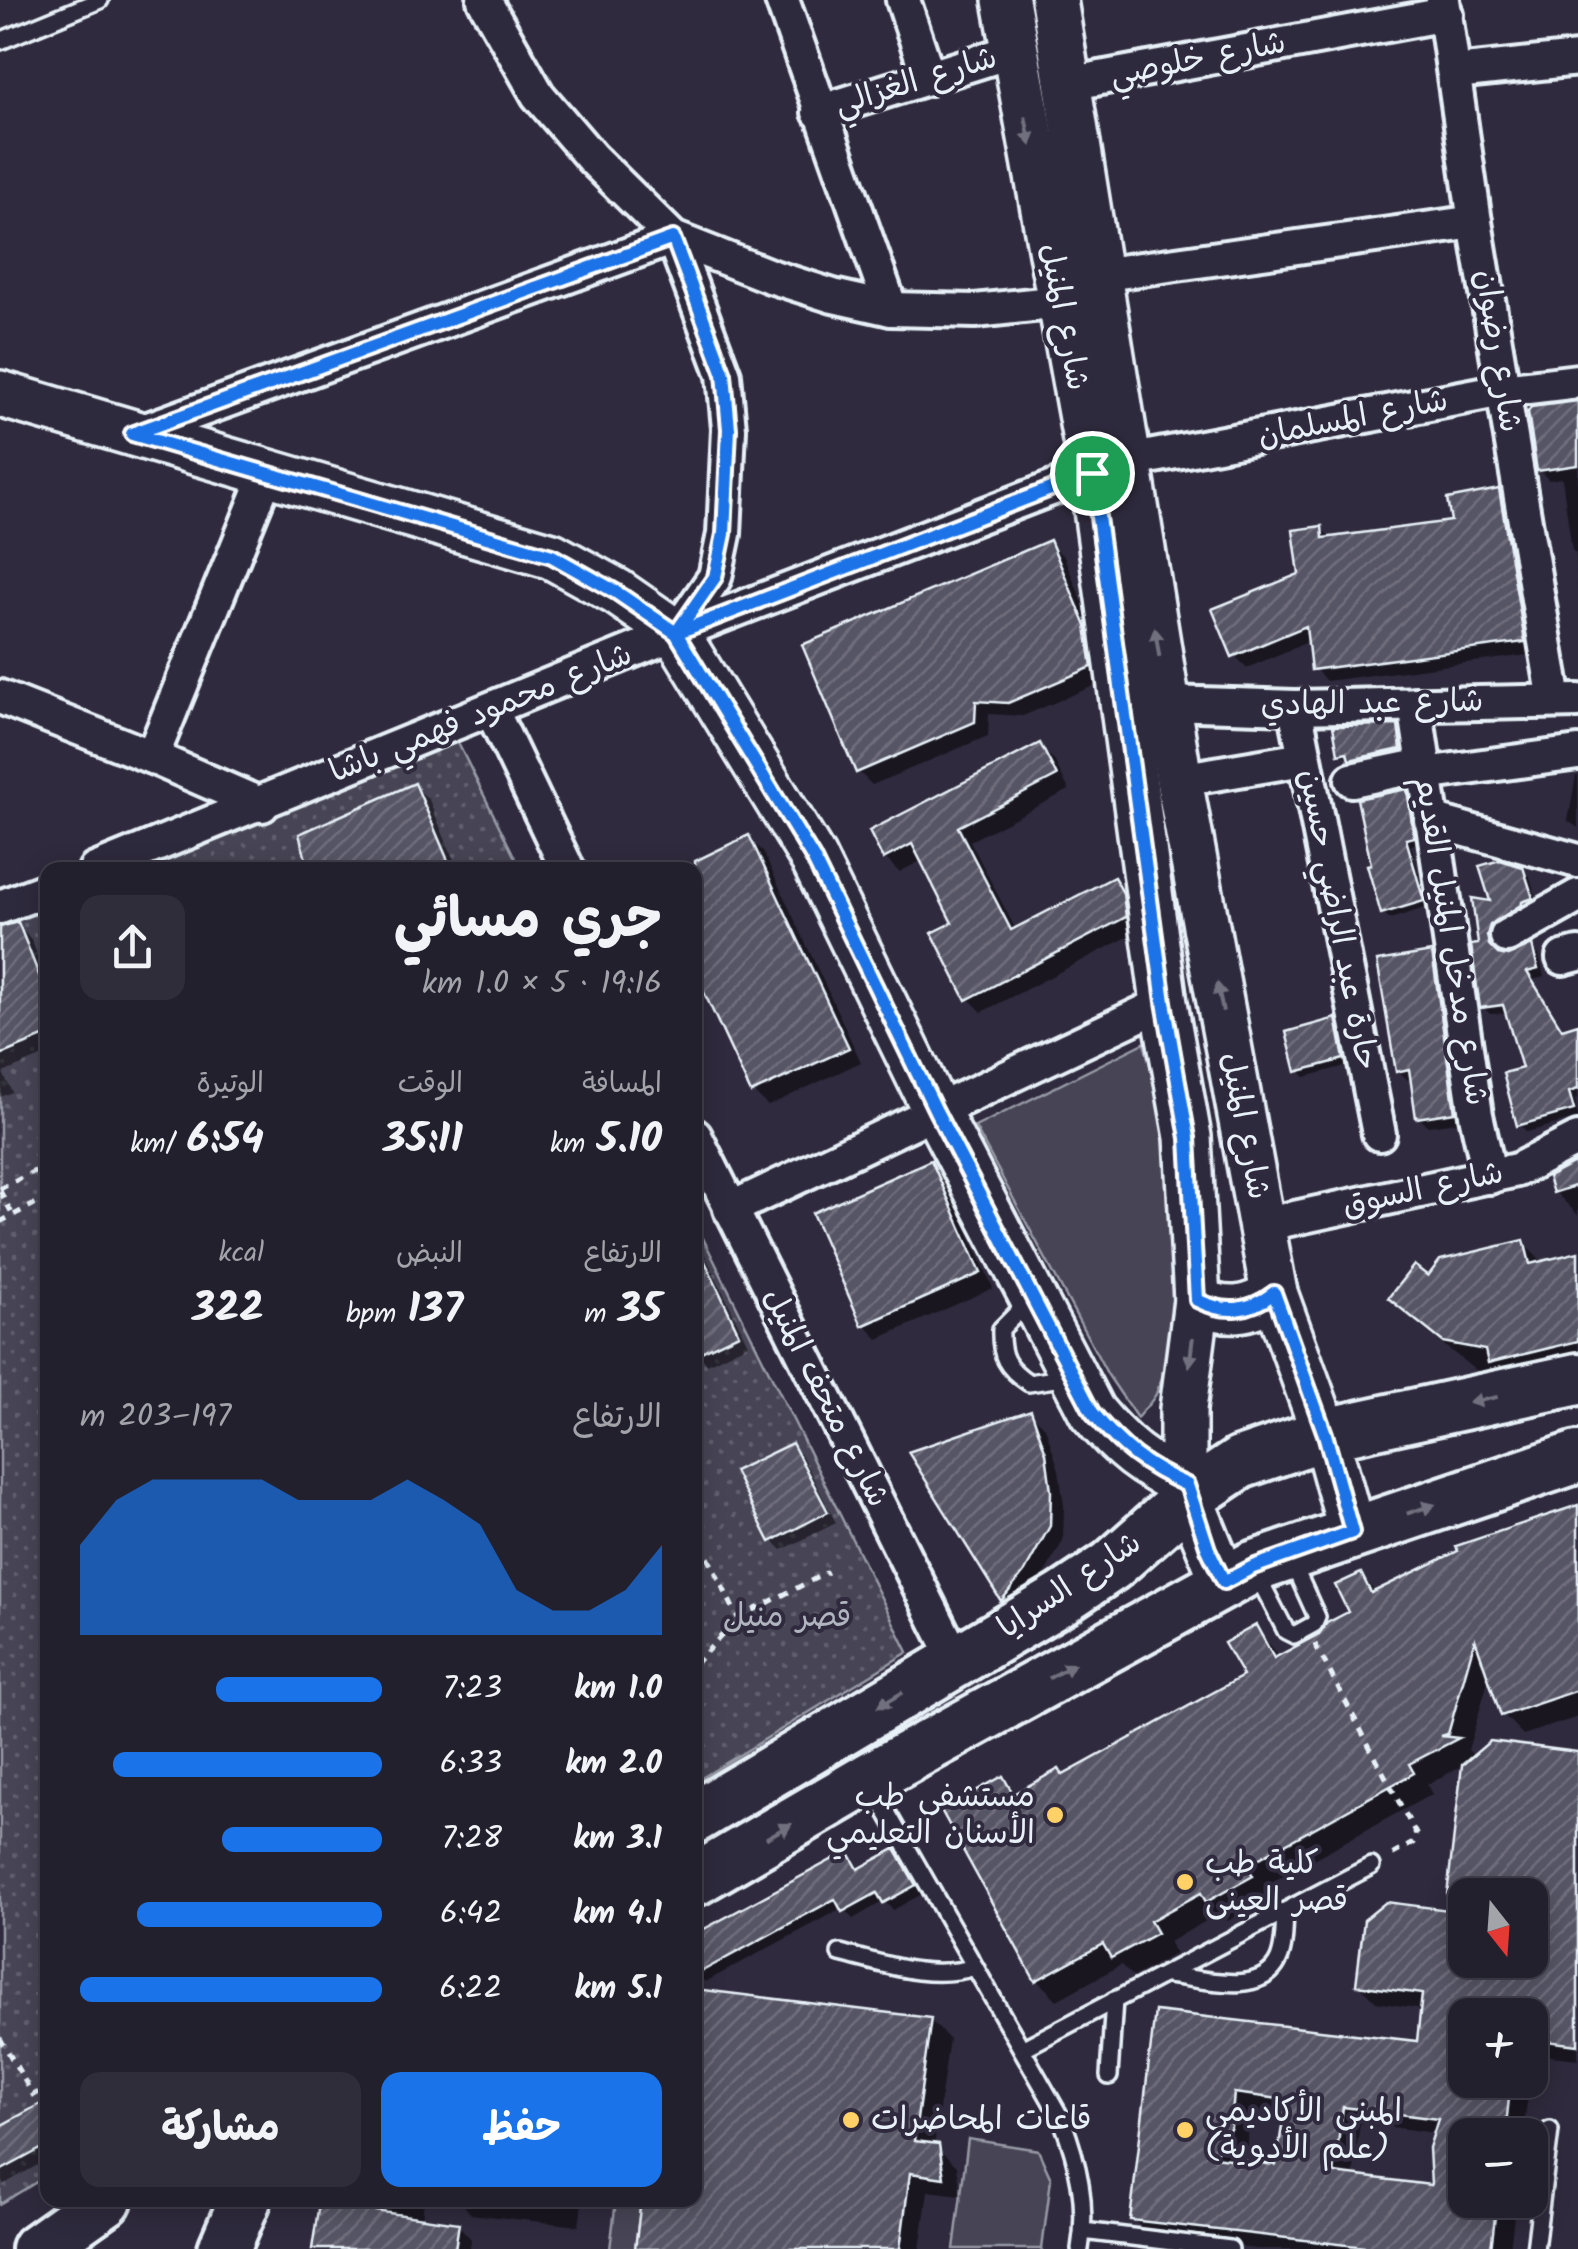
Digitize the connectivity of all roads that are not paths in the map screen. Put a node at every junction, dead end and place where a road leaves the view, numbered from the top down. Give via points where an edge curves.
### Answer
1 (100, 0) edge
2 (484, 0) edge
3 (782, 0) edge
4 (904, 0) edge
5 (1006, 0) edge
6 (1054, 0) edge
7 (1444, 7) edge
8 (0, 41) edge
9 (1014, 52) junction
10 (1578, 59) edge
11 (1455, 72) junction
12 (928, 78) junction
13 (1068, 84) junction
14 (820, 112) junction
15 (1475, 222) junction
16 (673, 238) junction
17 (1098, 275) junction
18 (1061, 302) junction
19 (891, 309) junction
20 (1578, 381) edge
21 (1503, 390) junction
22 (0, 394) edge
23 (132, 434) junction
24 (1110, 467) junction
25 (267, 474) junction
26 (676, 633) junction
27 (0, 698) edge
28 (1566, 701) edge
29 (1167, 703) junction
30 (1414, 704) junction
31 (1296, 707) junction
32 (492, 710) junction
33 (1578, 753) edge
34 (152, 757) junction
35 (1304, 759) junction
36 (1423, 770) junction
37 (1180, 780) junction
38 (1352, 780) dead end
39 (262, 805) junction
40 (1431, 820) junction
41 (116, 862) edge
42 (564, 862) edge
43 (1578, 862) edge
44 (40, 892) edge
45 (1578, 896) edge
46 (0, 908) edge
47 (1507, 936) dead end
48 (1164, 1002) junction
49 (936, 1111) junction
50 (1379, 1134) dead end
51 (1578, 1139) edge
52 (702, 1151) edge
53 (1490, 1177) junction
54 (730, 1209) junction
55 (1262, 1225) junction
56 (1274, 1293) junction
57 (1197, 1300) junction
58 (1578, 1379) edge
59 (1325, 1434) junction
60 (1578, 1457) edge
61 (1188, 1491) junction
62 (1352, 1532) junction
63 (1255, 1567) junction
64 (956, 1660) junction
65 (868, 1779) junction
66 (702, 1812) edge
67 (1371, 1866) road end
68 (702, 1876) edge
69 (1285, 1911) junction
70 (840, 1953) dead end
71 (975, 1967) junction
72 (1164, 1974) junction
73 (1114, 2000) junction
74 (1022, 2048) junction
75 (1109, 2076) dead end
76 (1550, 2130) dead end
77 (98, 2207) edge
78 (241, 2207) edge
79 (1083, 2231) junction
80 (57, 2244) edge
81 (224, 2249) edge
82 (1080, 2249) edge
83 (1230, 2249) edge
84 (1535, 2249) edge

1 - 8 lane
2 - 16 street via 538,95
3 - 14 street
4 - 12 street
5 - 9 street, شارع المنيل
6 - 13 street, شارع المنيل
7 - 11 street, شارع رضوان
7 - 13 street, شارع خلوصي
9 - 12 street, شارع الغزالي
9 -> 18 street, شارع المنيل
10 - 11 street
11 - 15 street, شارع رضوان
12 - 14 street, شارع الغزالي
13 - 17 street, شارع المنيل
14 - 19 street
15 - 17 street
15 - 21 street, شارع رضوان
16 - 19 street via 770,276
16 - 23 street
16 - 26 street via 724,374 729,429 715,577
17 - 24 street, شارع المنيل
18 - 19 street via 975,311
18 - 24 street, شارع المنيل
20 - 21 street, شارع المسلمان
21 - 24 street, شارع المسلمان
21 - 28 street, شارع رضوان
22 - 23 street
23 - 25 street
24 - 26 street, شارع محمود فهمي باشا
29 -> 24 street, شارع المنيل
24 - 48 street, شارع المنيل
25 - 26 street via 552,556
25 - 34 street
26 - 32 street, شارع محمود فهمي باشا
26 - 49 street via 813,858
27 - 34 street
28 - 30 street, شارع عبد الهادي
29 - 31 street, شارع عبد الهادي
29 - 37 street, شارع المنيل
30 - 31 street, شارع عبد الهادي
30 - 36 street, شارع مدخل المنيل القديم
31 - 35 street, حارة عبد الراضي حسين
32 - 39 street, شارع محمود فهمي باشا
32 - 42 street
33 - 36 street
34 - 39 street
35 - 37 street
35 - 50 street, حارة عبد الراضي حسين
36 - 38 street
36 - 40 street, شارع مدخل المنيل القديم
55 -> 37 street, شارع المنيل
39 - 41 street, شارع محمود فهمي باشا
40 - 43 street
40 - 53 street, شارع مدخل المنيل القديم
44 - 46 street
45 - 47 street
48 - 49 street
48 - 57 street, شارع المنيل via 1188,1138
49 - 54 street
49 - 61 street via 1092,1412 1118,1443
51 - 53 street, شارع السوق
52 - 54 street, شارع متحف المنيل
53 - 55 street, شارع السوق
54 - 64 street, شارع متحف المنيل
55 - 56 street, شارع المنيل
56 - 57 street via 1237,1310
56 - 59 street, شارع المنيل
57 -> 61 street, شارع المنيل via 1184,1410
58 -> 59 main road, شارع السرايا
59 - 61 main road, شارع السرايا via 1240,1463
59 - 62 street, شارع المنيل
62 -> 60 main road, شارع السرايا
61 - 63 street, شارع المنيل
61 - 64 main road, شارع السرايا via 1111,1566
62 - 63 main road, شارع السرايا
63 - 63 lane via 1287,1632 1316,1623 1317,1617
65 -> 63 main road, شارع السرايا
64 -> 66 main road, شارع السرايا
68 -> 65 main road, شارع السرايا
65 - 71 lane
67 - 69 lane
69 - 72 lane
69 - 72 lane via 1281,1956 1264,1977 1238,1982
70 - 71 lane via 927,1973
71 - 74 lane
72 - 73 lane
73 - 74 lane
73 - 75 lane
74 - 79 lane via 1072,2147
76 - 84 lane
77 - 80 main road
78 - 81 main road
79 - 82 lane
79 - 83 lane

